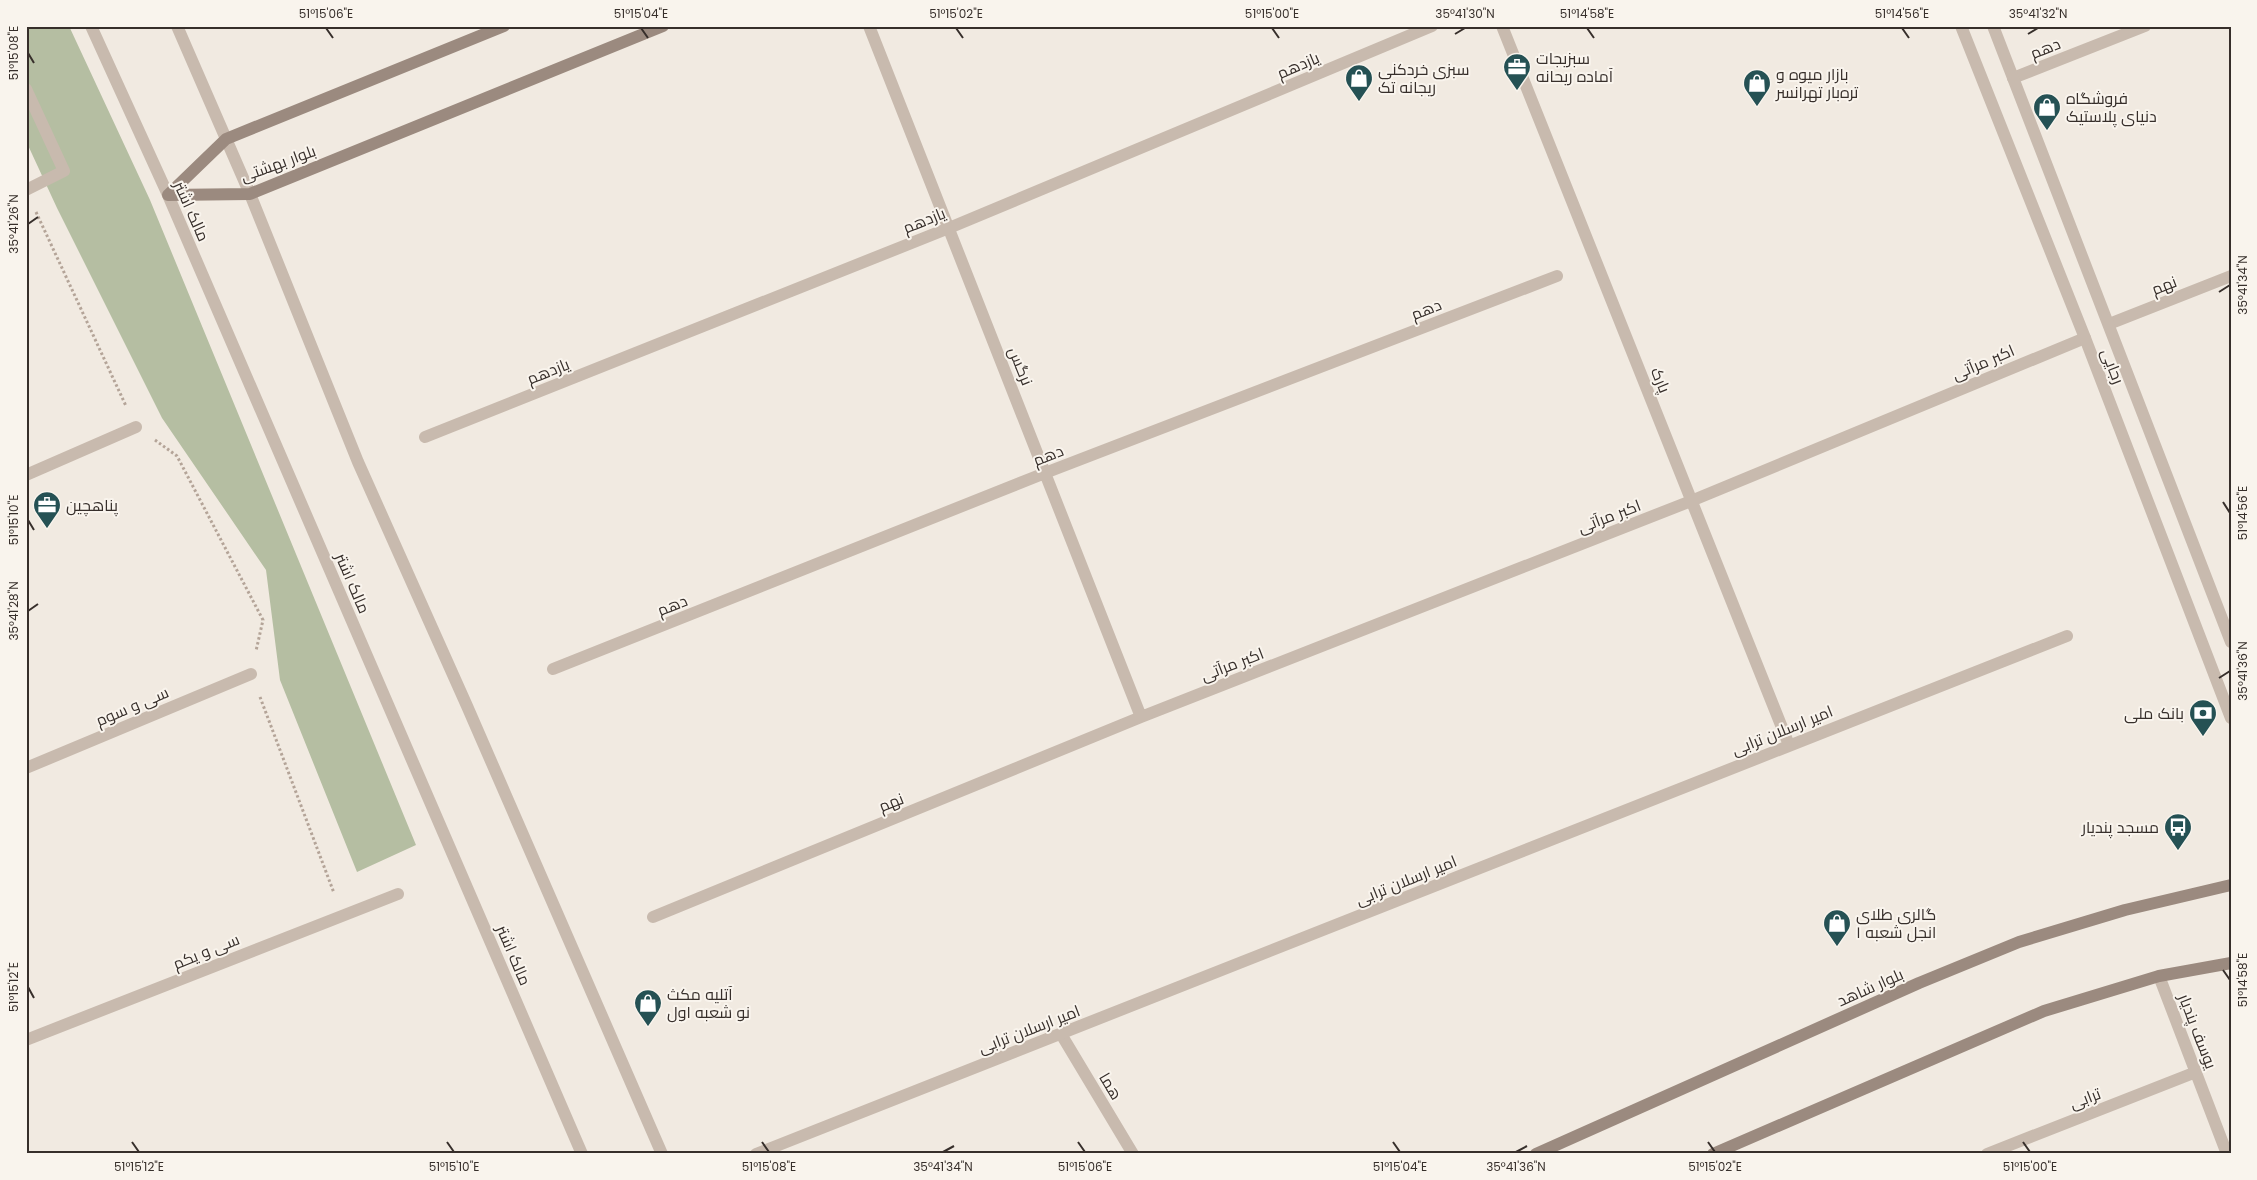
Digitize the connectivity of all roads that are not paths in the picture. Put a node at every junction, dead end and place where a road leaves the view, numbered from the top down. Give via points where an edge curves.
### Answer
1 (92, 26) edge
2 (178, 26) edge
3 (504, 26) edge
4 (663, 26) edge
5 (869, 26) edge
6 (1432, 26) edge
7 (1502, 26) edge
8 (1961, 26) edge
9 (1993, 26) edge
10 (2145, 26) edge
11 (2013, 78) junction
12 (26, 89) edge
13 (226, 139) junction
14 (26, 190) edge
15 (250, 194) junction
16 (168, 195) junction
17 (949, 228) junction
18 (1556, 276) dead end
19 (2231, 276) edge
20 (2109, 324) junction
21 (2085, 338) junction
22 (136, 427) road end
23 (425, 438) dead end
24 (1046, 473) junction
25 (26, 475) edge
26 (1691, 501) junction
27 (2067, 636) dead end
28 (2231, 642) edge
29 (553, 669) dead end
30 (251, 674) road end
31 (1142, 717) junction
32 (2231, 718) edge
33 (1789, 745) junction
34 (26, 768) edge
35 (2229, 883) edge
36 (398, 894) dead end
37 (653, 917) dead end
38 (2231, 963) edge
39 (2159, 976) junction
40 (1061, 1034) junction
41 (26, 1040) edge
42 (2196, 1072) junction
43 (783, 1149) edge
44 (582, 1154) edge
45 (662, 1154) edge
46 (756, 1154) edge
47 (1132, 1154) edge
48 (1536, 1154) edge
49 (1712, 1154) edge
50 (1987, 1154) edge
51 (2227, 1154) edge

1 - 16 street, مالک اشتر
2 - 13 street
3 - 13 main road
4 - 15 main road, بلوار بهشتی
5 - 17 street, نرگس
6 - 17 street, یازدهم
7 - 26 street, پارک
8 - 21 street, رجایی
9 - 11 street, رجایی
10 - 11 street, دهم
11 - 20 street, رجایی
12 - 14 street via 64,171
13 - 15 street
13 - 16 main road
15 - 16 main road, بلوار بهشتی
15 - 45 street via 358,462 468,706
16 - 44 street, مالک اشتر
17 - 23 street, یازدهم
17 - 24 street, نرگس
18 - 24 street, دهم
19 - 20 street, نهم
20 - 28 street, رجایی
21 - 26 street, اکبر مرآتی
21 - 32 street, رجایی
22 - 25 street
24 - 29 street, دهم
24 - 31 street, نرگس
26 - 31 street, اکبر مرآتی
26 - 33 street, پارک
27 - 33 street, امیر ارسلان ترابی
30 - 34 street, سی و سوم
31 - 37 street, نهم
33 - 40 street, امیر ارسلان ترابی
35 - 48 main road, بلوار شاهد via 2019,942 1918,983
36 - 41 street, سی و یکم
38 - 39 main road
39 - 42 street, یوسف پندیار
39 - 49 main road via 2044,1011
40 - 43 street, امیر ارسلان ترابی
40 - 47 street, هما
42 - 50 street, ترابی
42 - 51 street, یوسف پندیار
43 - 46 street, امیر ارسلان ترابی

